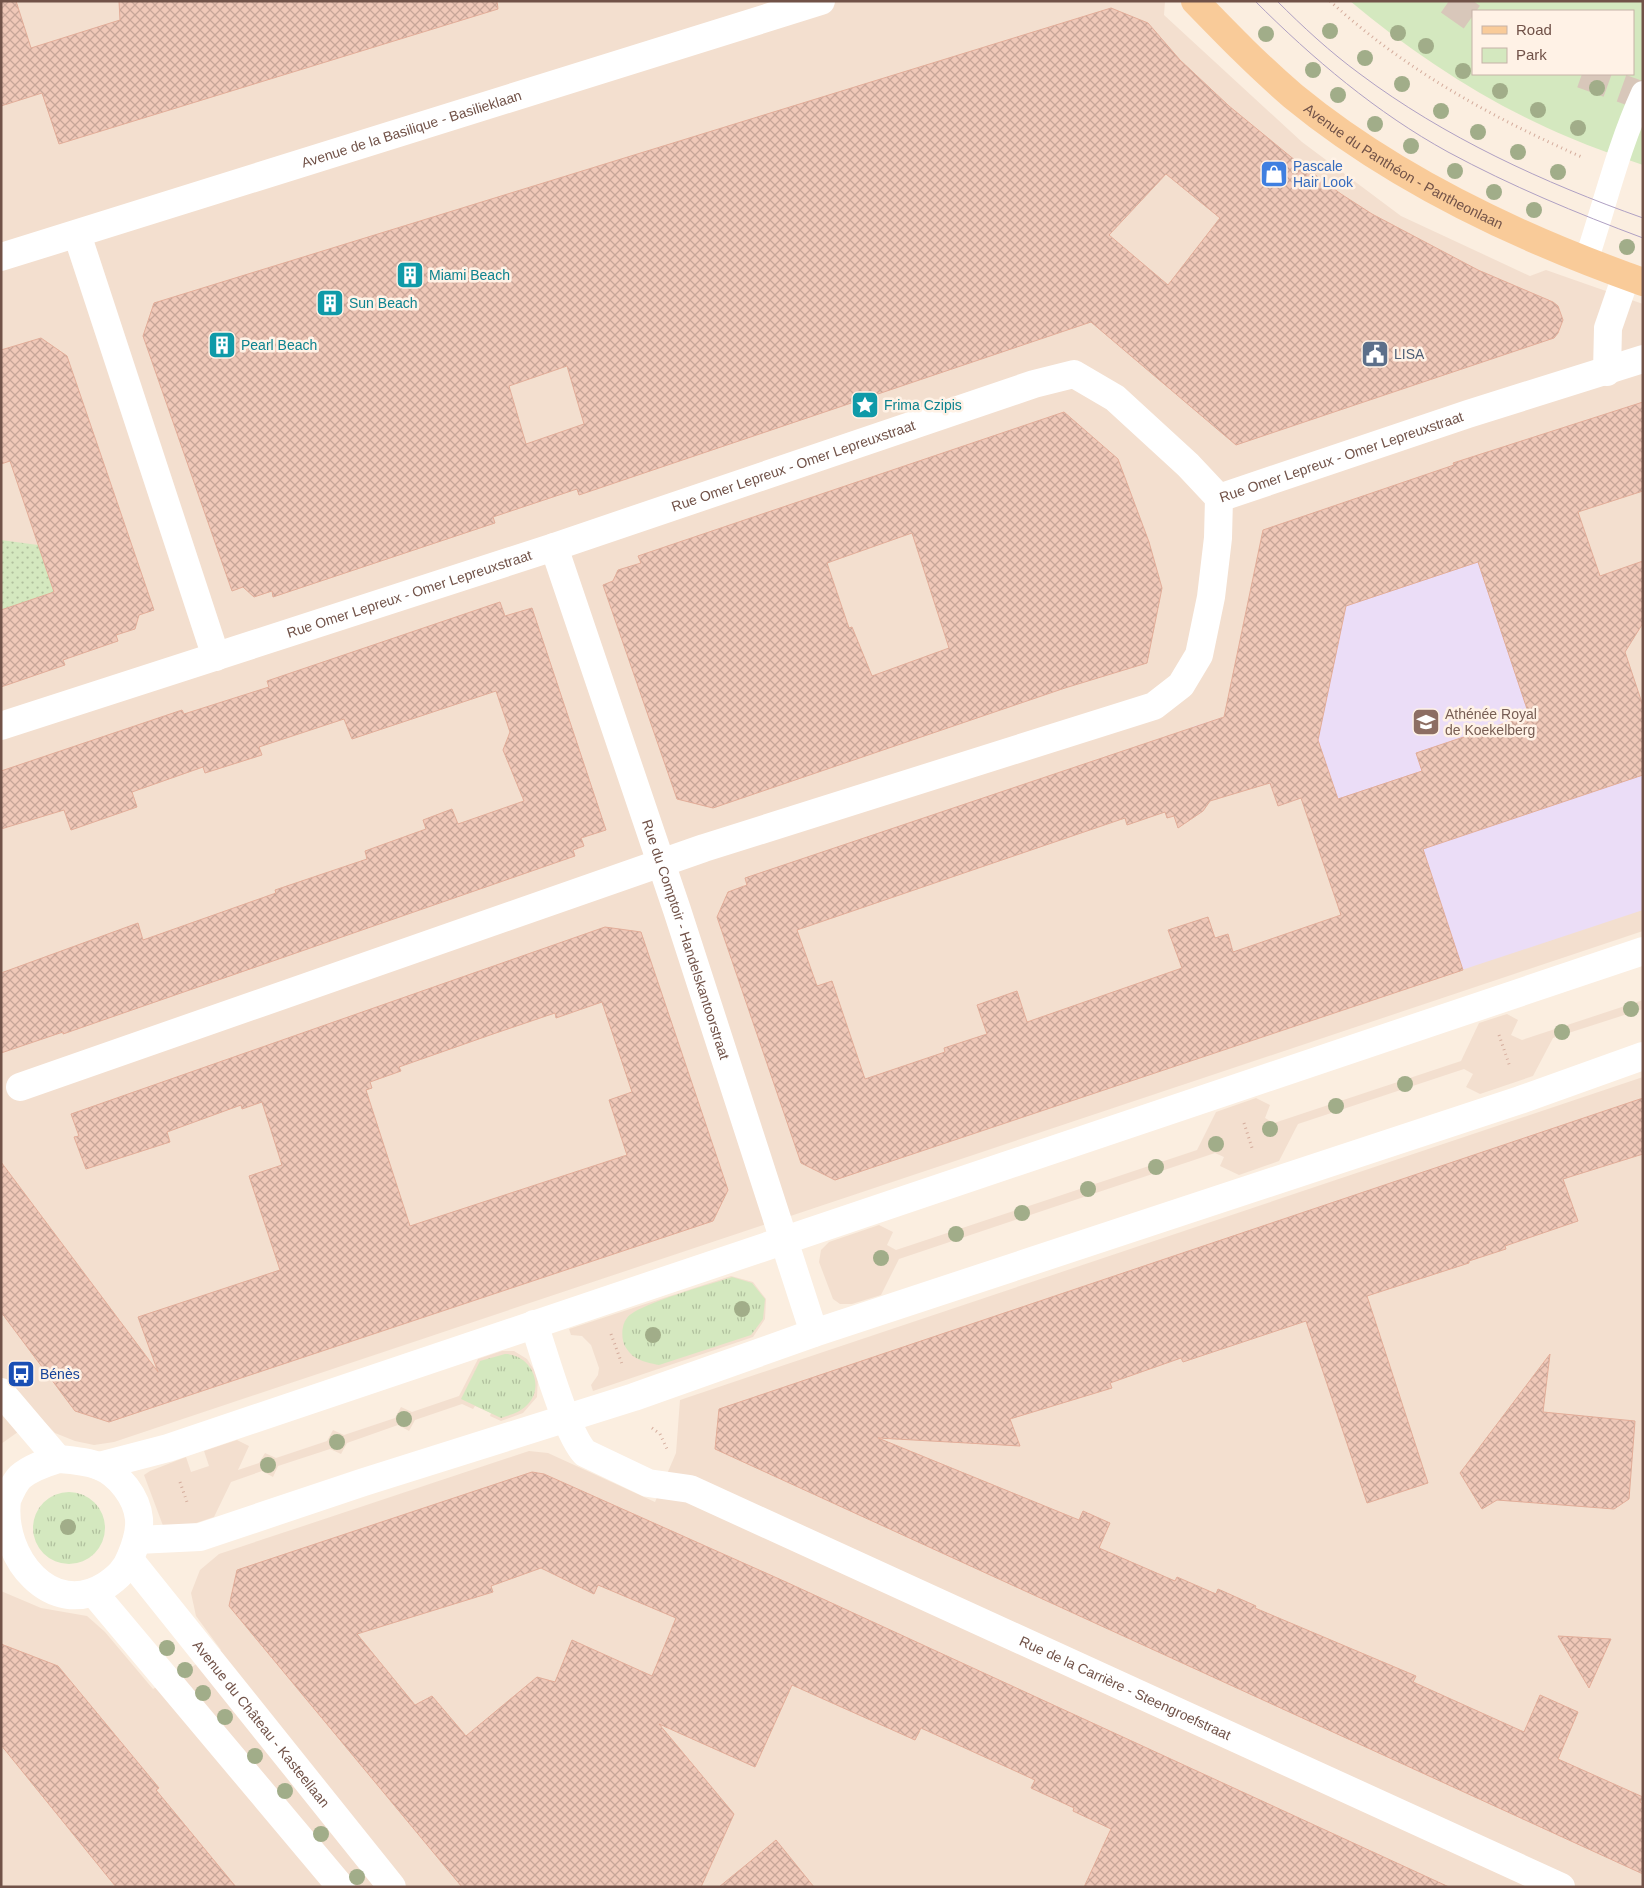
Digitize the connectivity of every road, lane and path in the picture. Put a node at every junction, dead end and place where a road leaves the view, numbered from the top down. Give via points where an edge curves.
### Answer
1 (821, 1) edge
2 (1195, 1) edge
3 (1330, 1) edge
4 (1643, 93) edge
5 (1613, 170) junction
6 (77, 234) junction
7 (1, 257) edge
8 (1586, 261) junction
9 (1634, 279) edge
10 (1643, 360) edge
11 (1606, 372) junction
12 (1219, 498) junction
13 (554, 547) junction
14 (216, 657) junction
15 (1, 726) edge
16 (660, 864) junction
17 (1643, 951) edge
18 (1496, 1028) dead end
19 (1642, 1047) edge
20 (1512, 1074) dead end
21 (20, 1087) dead end
22 (1240, 1114) dead end
23 (1256, 1159) dead end
24 (785, 1238) junction
25 (599, 1302) junction
26 (534, 1324) junction
27 (814, 1333) junction
28 (1, 1392) edge
29 (634, 1397) junction
30 (567, 1419) junction
31 (58, 1459) junction
32 (99, 1466) junction
33 (177, 1473) dead end
34 (6, 1483) edge
35 (690, 1489) junction
36 (188, 1505) dead end
37 (134, 1550) junction
38 (5, 1553) edge
39 (94, 1593) junction
40 (341, 1887) edge
41 (392, 1887) edge
42 (1561, 1887) edge

1 - 6 street, Avenue de la Basilique - Basilieklaan
2 - 8 main road, Avenue du Panthéon - Pantheonlaan via 1237,45 1294,96 1356,142 1422,183 1539,242
3 - 5 path via 1397,55 1456,95 1516,128
4 - 5 lane via 1624,134
5 - 8 lane
6 - 7 street, Avenue de la Basilique - Basilieklaan
6 - 14 street
8 - 9 main road, Avenue du Panthéon - Pantheonlaan
9 - 11 street via 1608,328
10 - 11 street, Rue Omer Lepreux - Omer Lepreuxstraat
11 - 12 street, Rue Omer Lepreux - Omer Lepreuxstraat via 1468,414
12 - 13 street, Rue Omer Lepreux - Omer Lepreuxstraat via 1115,398 1074,374 1034,384
12 - 16 street via 1218,538 1200,655 1181,685 1154,706
13 - 14 street, Rue Omer Lepreux - Omer Lepreuxstraat
13 - 16 street, Rue du Comptoir - Handelskantoorstraat
14 - 15 street, Rue Omer Lepreux - Omer Lepreuxstraat
16 - 21 street
16 - 24 street, Rue du Comptoir - Handelskantoorstraat
17 - 24 street via 1433,1030 1188,1112
18 - 20 path
19 - 27 street via 1520,1100
22 - 23 path
24 - 25 street
24 - 27 street, Rue du Comptoir - Handelskantoorstraat
25 - 26 street
25 - 29 path
26 - 30 street, Rue de la Carrière - Steengroefstraat
26 - 32 street via 345,1395
27 - 29 street
28 - 31 street
29 - 30 street
29 - 35 path via 652,1429 660,1434 670,1455 680,1462
30 - 35 street, Rue de la Carrière - Steengroefstraat via 578,1446 585,1453 648,1483
30 - 37 street via 362,1475 200,1538
31 - 32 street
31 - 34 street
32 - 37 street via 115,1475 133,1501 139,1518
33 - 36 path
34 - 38 street
35 - 42 street, Rue de la Carrière - Steengroefstraat
37 - 39 street via 122,1574
37 - 41 street, Avenue du Château - Kasteellaan
38 - 39 street via 39,1586 57,1594
39 - 40 street

